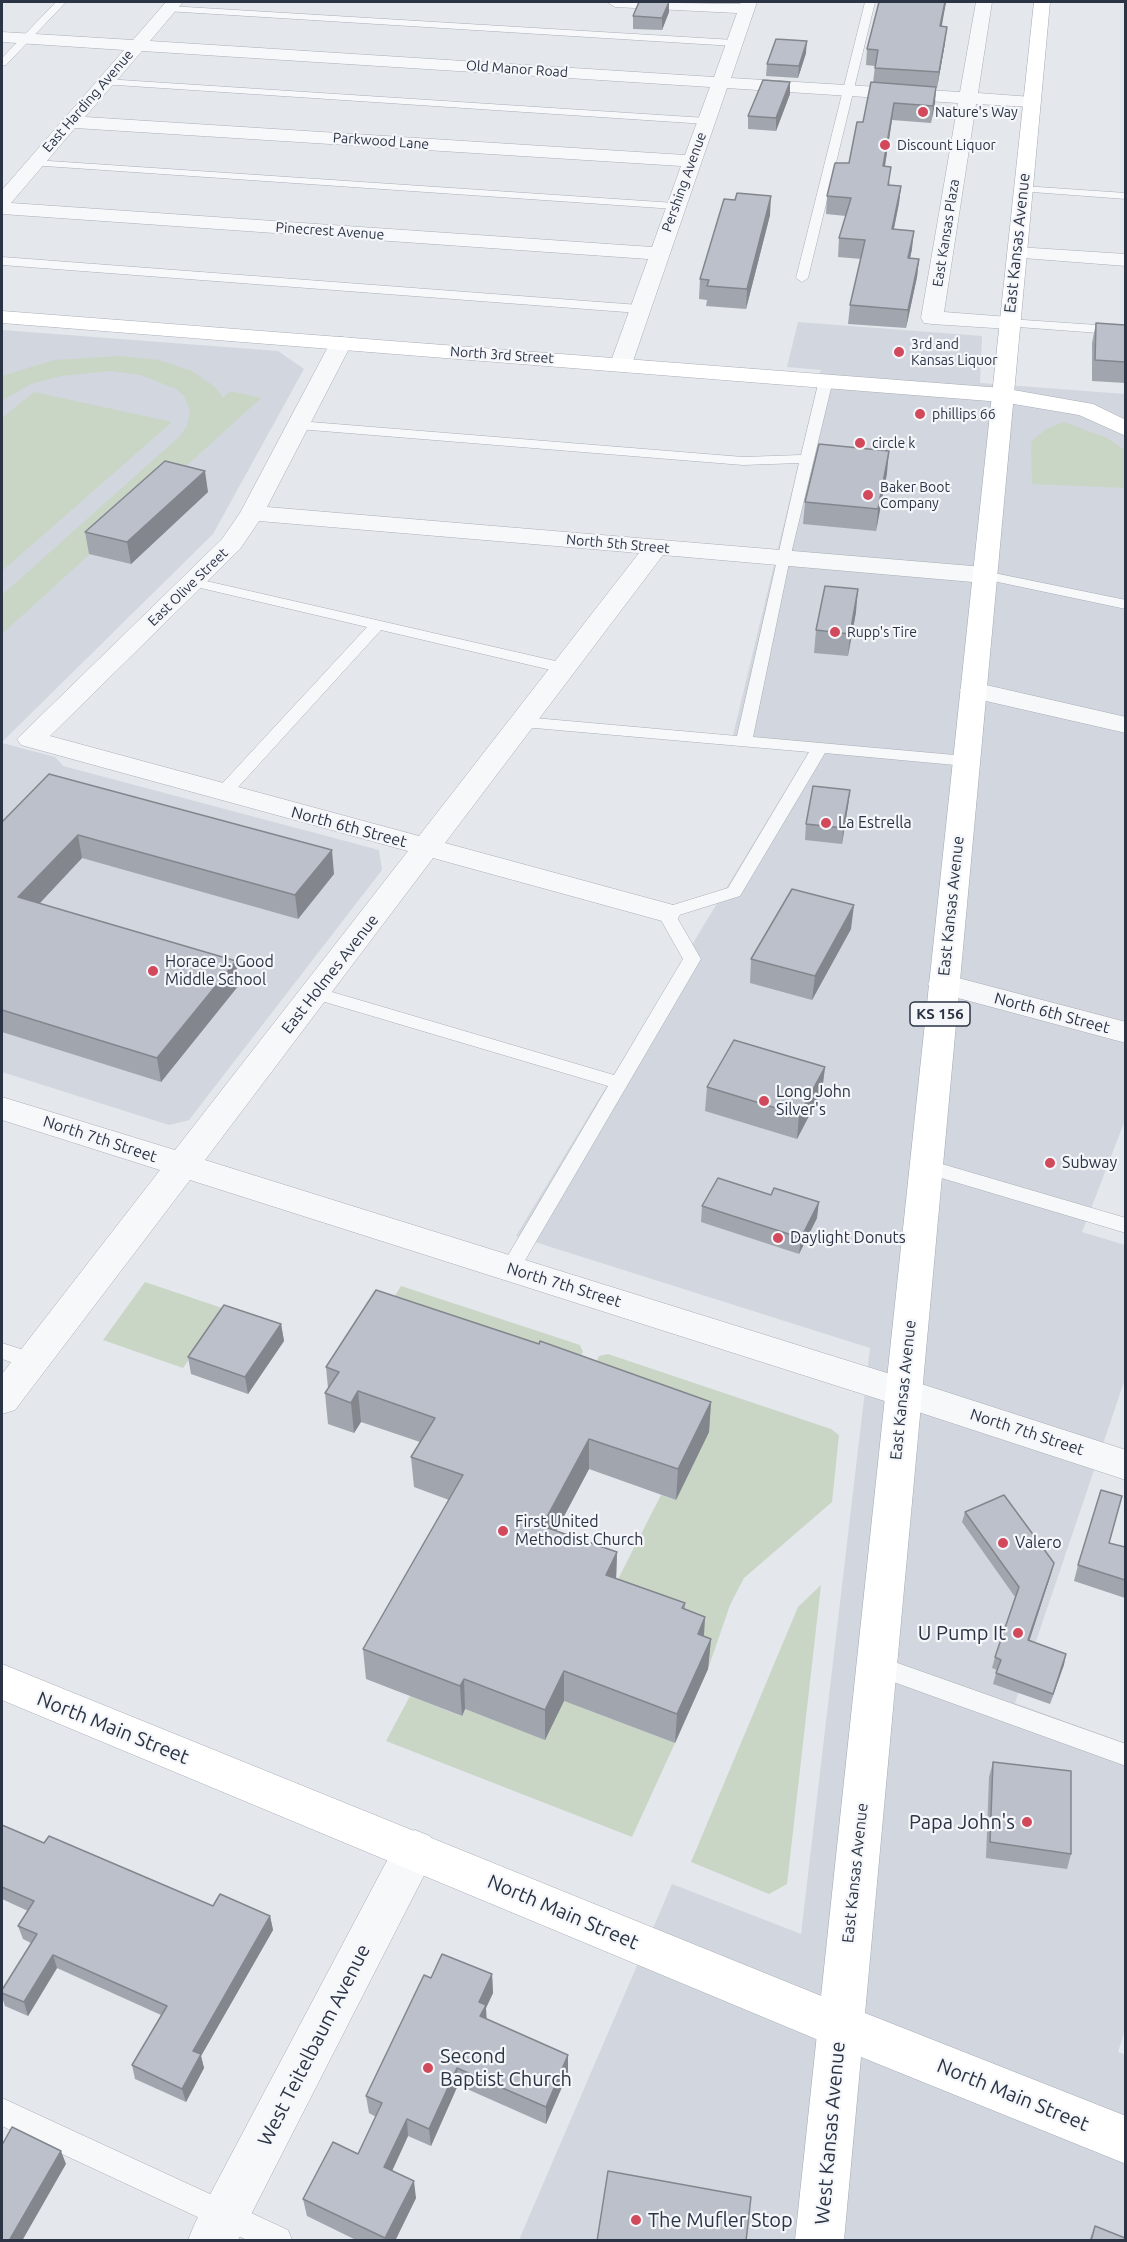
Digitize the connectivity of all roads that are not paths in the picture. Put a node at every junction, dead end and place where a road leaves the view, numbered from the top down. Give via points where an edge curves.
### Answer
1 (61, 2) edge
2 (615, 2) edge
3 (870, 2) edge
4 (984, 2) edge
5 (1042, 2) edge
6 (172, 5) edge
7 (748, 5) edge
8 (2, 37) edge
9 (25, 39) junction
10 (734, 43) junction
11 (137, 46) junction
12 (2, 63) edge
13 (105, 82) junction
14 (721, 82) junction
15 (848, 90) junction
16 (968, 98) junction
17 (1032, 102) junction
18 (706, 121) junction
19 (70, 122) junction
20 (691, 161) junction
21 (34, 163) junction
22 (1023, 189) junction
23 (1125, 196) edge
24 (2, 201) edge
25 (675, 206) junction
26 (2, 208) edge
27 (1017, 253) junction
28 (658, 255) junction
29 (1125, 260) edge
30 (2, 261) edge
31 (802, 278) dead end
32 (639, 309) junction
33 (2, 317) edge
34 (1009, 323) junction
35 (1125, 331) edge
36 (341, 343) junction
37 (621, 364) junction
38 (826, 380) junction
39 (1002, 394) junction
40 (298, 425) junction
41 (1125, 429) edge
42 (807, 459) junction
43 (252, 513) junction
44 (657, 547) junction
45 (783, 558) junction
46 (984, 575) junction
47 (193, 582) junction
48 (1125, 605) edge
49 (377, 625) junction
50 (564, 669) junction
51 (973, 690) junction
52 (523, 722) junction
53 (1125, 725) edge
54 (32, 739) joint
55 (744, 742) junction
56 (820, 748) junction
57 (966, 761) junction
58 (224, 792) junction
59 (426, 848) junction
60 (666, 913) junction
61 (943, 984) junction
62 (315, 993) junction
63 (1125, 1033) edge
64 (619, 1083) junction
65 (2, 1108) edge
66 (182, 1165) junction
67 (925, 1166) junction
68 (1125, 1226) edge
69 (510, 1269) junction
70 (2, 1351) edge
71 (31, 1361) junction
72 (903, 1392) junction
73 (2, 1400) edge
74 (1125, 1464) edge
75 (875, 1665) junction
76 (2, 1682) edge
77 (1125, 1755) edge
78 (415, 1850) junction
79 (840, 2026) junction
80 (2, 2112) edge
81 (1125, 2140) edge
82 (219, 2228) edge
83 (278, 2241) edge
84 (819, 2241) edge

1 - 9 lane
2 - 7 street
3 - 15 lane
4 - 16 street, East Kansas Plaza
5 - 17 main road, East Kansas Avenue / KS 156
6 - 10 lane
6 - 11 street, East Harding Avenue
7 - 10 street, Pershing Avenue
8 - 9 street, Old Manor Road
9 - 11 street, Old Manor Road
9 - 12 lane
10 - 14 street, Pershing Avenue
11 - 13 street, East Harding Avenue
11 - 14 street, Old Manor Road
13 - 18 lane
13 - 19 street, East Harding Avenue
14 - 15 street, Old Manor Road
14 - 18 street, Pershing Avenue
15 - 16 street, Old Manor Road
15 - 31 lane
16 - 17 street, Old Manor Road
16 - 34 street, East Kansas Plaza via 932,318
17 - 22 main road, East Kansas Avenue / KS 156
18 - 20 street, Pershing Avenue
19 - 20 street, Parkwood Lane
19 - 21 street, East Harding Avenue
20 - 25 street, Pershing Avenue
21 - 24 street, East Harding Avenue
21 - 25 lane
22 - 23 lane
22 - 27 main road, East Kansas Avenue / KS 156
25 - 28 street, Pershing Avenue
26 - 28 street, Pinecrest Avenue
27 - 29 street
27 - 34 main road, East Kansas Avenue / KS 156
28 - 32 street, Pershing Avenue
30 - 32 lane
32 - 37 street, Pershing Avenue
33 - 36 main road, North 3rd Street
34 - 35 lane
34 - 39 main road, East Kansas Avenue / KS 156
36 - 37 main road, North 3rd Street
36 - 40 street, East Olive Street
37 - 38 main road, North 3rd Street
38 - 39 main road, North 3rd Street
38 - 42 lane
39 - 41 main road, North 3rd Street via 1085,409
39 - 46 main road, East Kansas Avenue / KS 156
40 - 42 lane via 743,461
40 - 43 street, East Olive Street
42 - 45 lane
43 - 44 street, North 5th Street
43 - 47 street, East Olive Street via 231,544
44 - 45 street, North 5th Street
44 - 50 street, East Holmes Avenue
45 - 46 street, North 5th Street
45 - 55 lane
46 - 48 lane
46 - 51 main road, East Kansas Avenue / KS 156
47 - 49 lane
47 - 54 street, East Olive Street
49 - 50 lane
49 - 58 lane
50 - 52 street, East Holmes Avenue
51 - 53 street
51 - 57 main road, East Kansas Avenue / KS 156
52 - 55 lane
52 - 59 street, East Holmes Avenue
54 - 58 street, North 6th Street
55 - 56 lane
56 - 57 lane
56 - 60 lane via 734,892
57 - 61 main road, East Kansas Avenue / KS 156
58 - 59 street, North 6th Street
59 - 60 street, North 6th Street
59 - 62 street, East Holmes Avenue
60 - 64 lane via 692,959
61 - 63 street, North 6th Street
61 - 67 main road, East Kansas Avenue / KS 156
62 - 64 lane
62 - 66 street, East Holmes Avenue
64 - 69 lane
65 - 66 street, North 7th Street
66 - 69 street, North 7th Street
66 - 71 street, East Holmes Avenue
67 - 68 lane
67 - 72 main road, East Kansas Avenue / KS 156
69 - 72 street, North 7th Street
70 - 71 lane
71 - 73 street, East Holmes Avenue
72 - 74 street, North 7th Street
72 - 75 main road, East Kansas Avenue / KS 156
75 - 77 lane
75 - 79 main road, East Kansas Avenue / KS 156
76 - 78 main road, North Main Street
78 - 79 main road, North Main Street
78 - 82 street, West Teitelbaum Avenue
79 - 81 main road, North Main Street
79 - 84 main road, West Kansas Avenue
80 - 82 lane
82 - 83 lane

